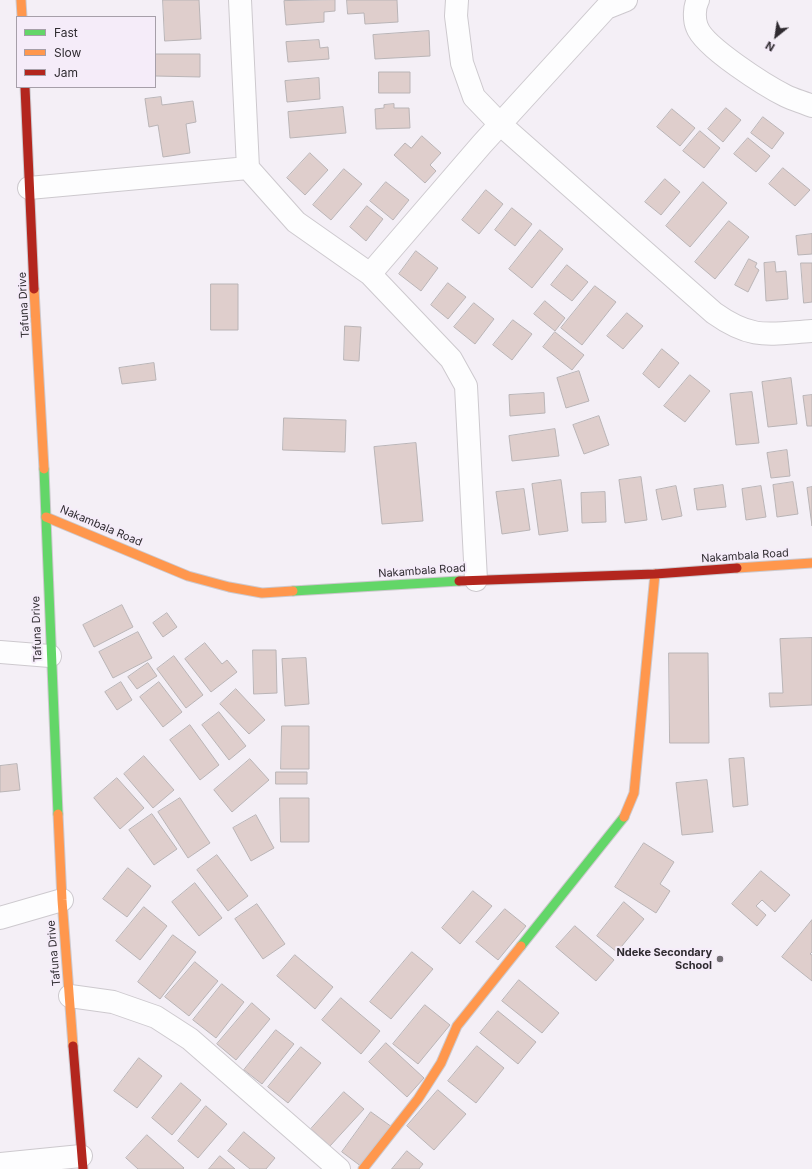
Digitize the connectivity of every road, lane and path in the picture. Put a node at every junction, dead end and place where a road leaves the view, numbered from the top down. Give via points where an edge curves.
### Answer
1 (21, 0) edge
2 (240, 0) edge
3 (457, 0) edge
4 (626, 0) edge
5 (698, 0) edge
6 (22, 16) edge
7 (26, 88) edge
8 (812, 106) edge
9 (500, 124) junction
10 (248, 168) junction
11 (29, 188) junction
12 (370, 274) junction
13 (812, 331) edge
14 (46, 517) junction
15 (812, 563) edge
16 (655, 574) junction
17 (476, 580) junction
18 (0, 652) edge
19 (50, 656) junction
20 (62, 900) junction
21 (0, 918) edge
22 (70, 996) junction
23 (82, 1163) edge
24 (0, 1164) edge
25 (339, 1169) edge
26 (364, 1169) edge

1 - 6 main road
2 - 10 street
3 - 9 street via 456,16 462,63 474,97
4 - 9 street via 606,8
5 - 8 street via 695,5 696,27 715,50 786,96
7 - 11 main road, Tafuna Drive
9 - 12 street
9 - 13 street via 714,313 733,326 752,333
10 - 11 street
10 - 12 street via 296,222
11 - 14 main road, Tafuna Drive
12 - 17 street via 451,359 466,386
14 - 17 main road, Nakambala Road via 188,576 262,593
14 - 19 main road, Tafuna Drive
15 - 16 main road, Nakambala Road
16 - 17 main road, Nakambala Road
16 - 26 main road via 634,793 625,816 457,1026 441,1063 418,1099
18 - 19 street
19 - 20 main road, Tafuna Drive
20 - 21 street
20 - 22 main road, Tafuna Drive
22 - 23 main road, Tafuna Drive
22 - 25 street via 114,1002 156,1017 190,1039
23 - 24 street

